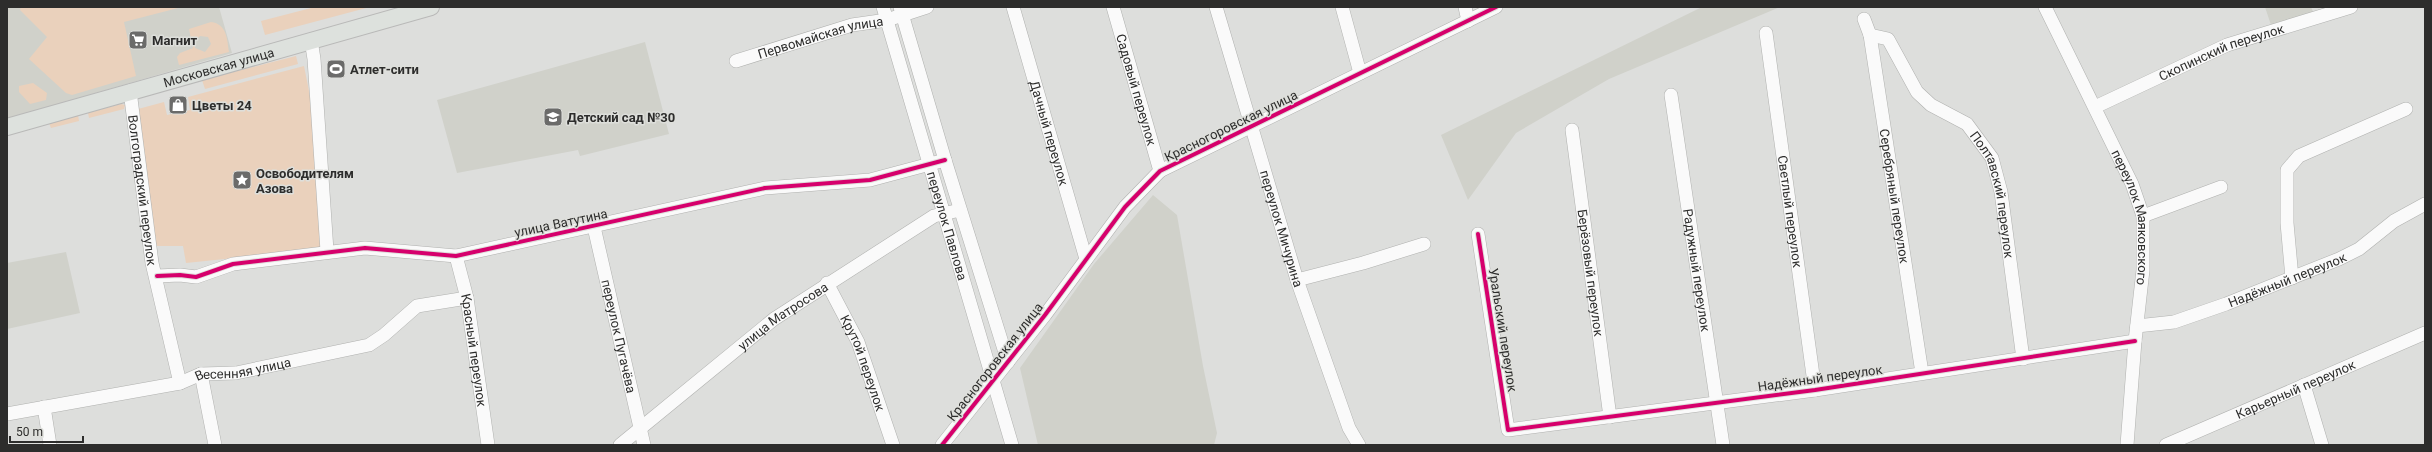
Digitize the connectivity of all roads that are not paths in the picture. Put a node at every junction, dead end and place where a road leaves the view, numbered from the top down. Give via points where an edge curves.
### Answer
1 (431, 7) edge
2 (883, 7) edge
3 (927, 7) edge
4 (1013, 7) edge
5 (1113, 7) edge
6 (1216, 7) edge
7 (1342, 7) edge
8 (1465, 7) edge
9 (1496, 7) edge
10 (2045, 7) edge
11 (2351, 7) edge
12 (901, 11) edge
13 (1864, 19) dead end
14 (887, 20) junction
15 (1468, 21) junction
16 (1766, 33) dead end
17 (1870, 35) junction
18 (311, 40) junction
19 (736, 61) dead end
20 (1360, 73) junction
21 (130, 91) junction
22 (1671, 95) dead end
23 (2095, 107) junction
24 (2406, 109) dead end
25 (7, 127) edge
26 (1252, 128) junction
27 (1572, 130) dead end
28 (944, 160) junction
29 (931, 165) junction
30 (1160, 172) junction
31 (2221, 188) dead end
32 (2425, 204) edge
33 (960, 210) junction
34 (945, 214) junction
35 (2143, 216) junction
36 (594, 227) junction
37 (1478, 234) dead end
38 (1424, 244) dead end
39 (327, 251) junction
40 (456, 256) junction
41 (1086, 259) junction
42 (157, 276) junction
43 (2292, 278) junction
44 (1297, 280) junction
45 (827, 283) junction
46 (467, 298) junction
47 (2137, 326) junction
48 (2425, 333) edge
49 (2135, 341) junction
50 (2023, 359) junction
51 (1008, 362) junction
52 (1922, 373) junction
53 (201, 374) junction
54 (993, 380) junction
55 (180, 383) junction
56 (2304, 385) junction
57 (1815, 390) junction
58 (1716, 403) junction
59 (44, 407) junction
60 (7, 414) edge
61 (1610, 417) junction
62 (640, 428) junction
63 (1508, 430) joint
64 (50, 445) edge
65 (215, 445) edge
66 (488, 445) edge
67 (620, 445) edge
68 (644, 445) edge
69 (893, 445) edge
70 (942, 445) edge
71 (1012, 445) edge
72 (1359, 445) edge
73 (1723, 445) edge
74 (2127, 445) edge
75 (2166, 445) edge
76 (2322, 445) edge

1 - 18 main road, Московская улица
2 - 14 street, переулок Павлова
3 - 12 street, Первомайская улица
4 - 41 street, Дачный переулок
5 - 30 street, Садовый переулок
6 - 26 street, переулок Мичурина
7 - 20 street
8 - 15 street
9 - 15 street, Красногоровская улица
10 - 23 street, переулок Маяковского
11 - 23 street, Скопинский переулок via 2227,46
12 - 14 street, Первомайская улица
12 - 28 street, переулок Павлова
13 - 17 street, Серебряный переулок
14 - 19 street, Первомайская улица via 852,25
14 - 29 street, переулок Павлова
15 - 20 street, Красногоровская улица
16 - 57 street, Светлый переулок
17 - 50 street, Полтавский переулок via 1888,39 1917,92 1931,105 1967,124 1992,158 2001,192
17 - 52 street, Серебряный переулок
18 - 21 main road, Московская улица
18 - 39 street
20 - 26 street, Красногоровская улица
21 - 25 main road, Московская улица
21 - 42 street, Волгоградский переулок via 152,263
22 - 58 street, Радужный переулок
23 - 35 street, переулок Маяковского via 2132,184
24 - 43 street via 2299,156 2286,170
26 - 30 street, Красногоровская улица
26 - 44 street, переулок Мичурина
27 - 61 street, Берёзовый переулок
28 - 29 street, улица Ватутина
28 - 33 street, переулок Павлова
29 - 34 street, переулок Павлова
29 - 36 street, улица Ватутина via 870,180 765,188
30 - 41 street, Красногоровская улица via 1125,207
31 - 35 street
32 - 43 street, Надёжный переулок via 2394,220 2359,249
33 - 34 street, улица Матросова
33 - 51 street, переулок Павлова
34 - 45 street, улица Матросова via 934,216
34 - 54 street, переулок Павлова
35 - 47 street, переулок Маяковского via 2143,270
36 - 40 street, улица Ватутина
36 - 62 street, переулок Пугачёва
37 - 63 street, Уральский переулок
38 - 44 street
39 - 40 street, улица Ватутина via 365,248
39 - 42 street, улица Ватутина via 233,264 196,277
40 - 46 street, Красный переулок
41 - 51 street, Красногоровская улица
42 - 55 street, Волгоградский переулок
43 - 47 street, Надёжный переулок via 2174,322
44 - 72 street, переулок Мичурина via 1349,428
45 - 62 street, улица Матросова via 774,319
45 - 69 street, Крутой переулок via 858,342
46 - 53 street, Весенняя улица via 417,306 384,336 369,345 236,373
46 - 66 street, Красный переулок
47 - 49 street, переулок Маяковского
48 - 56 street, Карьерный переулок
49 - 50 street, Надёжный переулок
49 - 74 street, переулок Маяковского
50 - 52 street, Надёжный переулок
51 - 54 street, Красногоровская улица
52 - 57 street, Надёжный переулок
53 - 55 street, Весенняя улица
53 - 65 street
54 - 70 street, Красногоровская улица
54 - 71 street, переулок Павлова
55 - 59 street, Весенняя улица
56 - 75 street, Карьерный переулок
56 - 76 street
57 - 58 street, Надёжный переулок
58 - 61 street, Надёжный переулок
58 - 73 street, Радужный переулок
59 - 60 street, Весенняя улица
59 - 64 street
61 - 63 street, Надёжный переулок
62 - 67 street, улица Матросова
62 - 68 street, переулок Пугачёва

